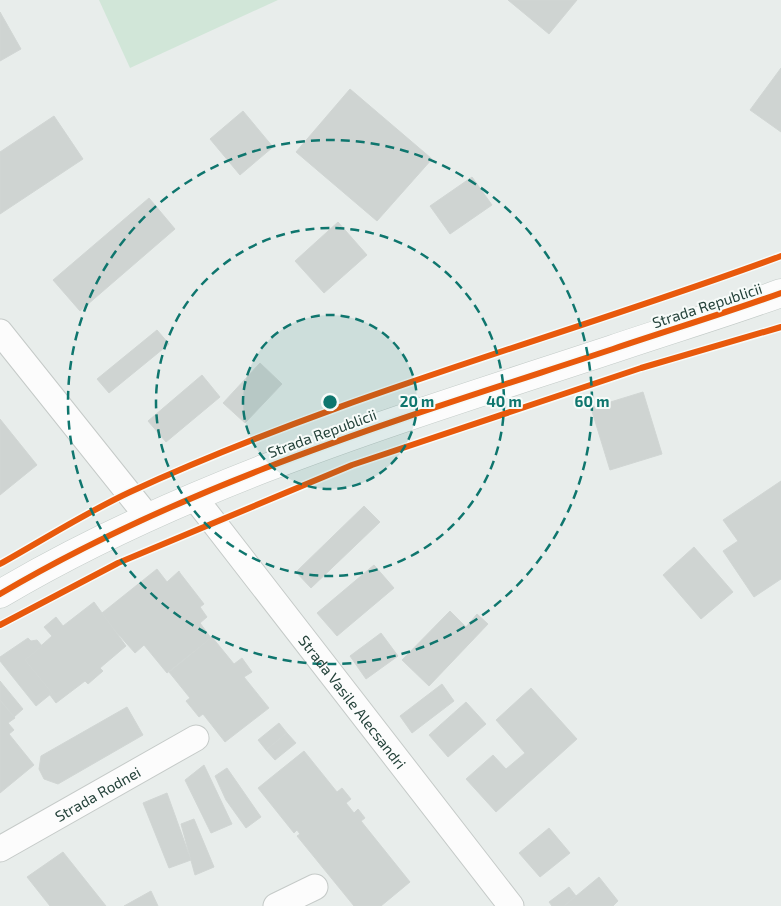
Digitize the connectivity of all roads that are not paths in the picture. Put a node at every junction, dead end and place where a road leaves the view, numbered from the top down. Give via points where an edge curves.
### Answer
1 (781, 293) edge
2 (0, 332) edge
3 (194, 496) junction
4 (147, 516) junction
5 (0, 594) edge
6 (196, 738) dead end
7 (0, 849) edge
8 (315, 888) dead end
9 (276, 906) edge
10 (511, 906) edge

1 - 3 main road, Strada Republicii via 389,423
2 - 4 street
3 - 4 main road, Strada Republicii
3 - 10 street, Strada Vasile Alecsandri
4 - 5 main road, Strada Republicii
6 - 7 street, Strada Rodnei
8 - 9 street

